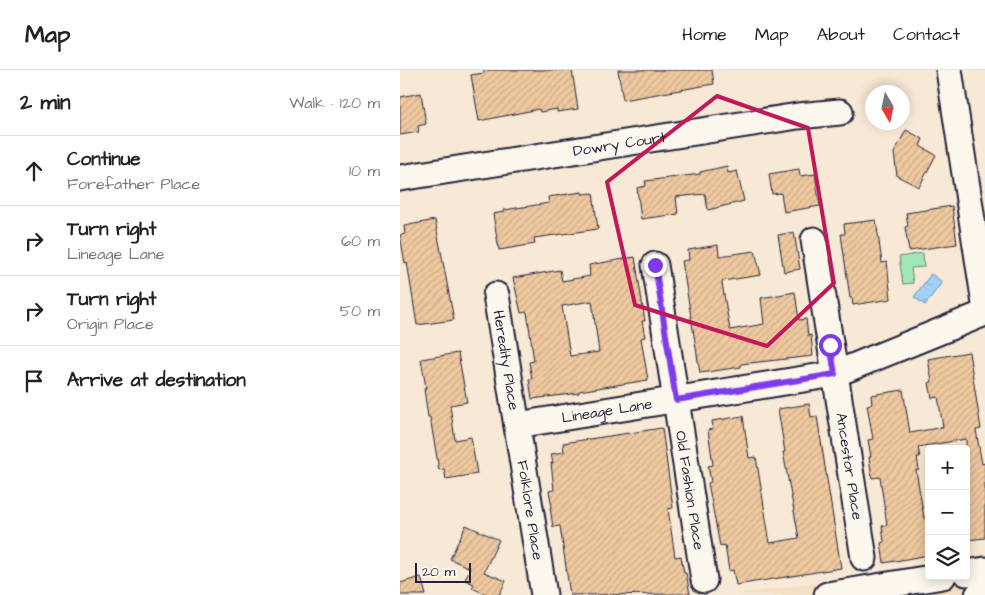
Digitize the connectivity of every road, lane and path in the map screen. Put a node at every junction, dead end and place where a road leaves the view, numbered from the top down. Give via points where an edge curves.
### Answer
1 (949, 70) edge
2 (840, 112) dead end
3 (400, 178) edge
4 (814, 240) dead end
5 (655, 265) dead end
6 (496, 295) dead end
7 (985, 304) edge
8 (985, 313) edge
9 (835, 374) junction
10 (676, 400) junction
11 (517, 425) junction
12 (864, 558) dead end
13 (985, 570) edge
14 (970, 572) edge
15 (925, 579) edge
16 (704, 580) dead end
17 (985, 586) edge
18 (544, 595) edge
19 (827, 595) edge
20 (978, 595) edge

1 - 7 street
2 - 3 street, Dowry Court
4 - 9 street, Ancestor Place
5 - 10 street, Old Fashion Place
6 - 11 street, Heredity Place
8 - 9 street, Lineage Lane
9 - 10 street, Lineage Lane
9 - 12 street, Ancestor Place
10 - 11 street, Lineage Lane
10 - 16 street, Old Fashion Place
11 - 18 street, Folklore Place
13 - 14 street
15 - 19 street
17 - 20 street

